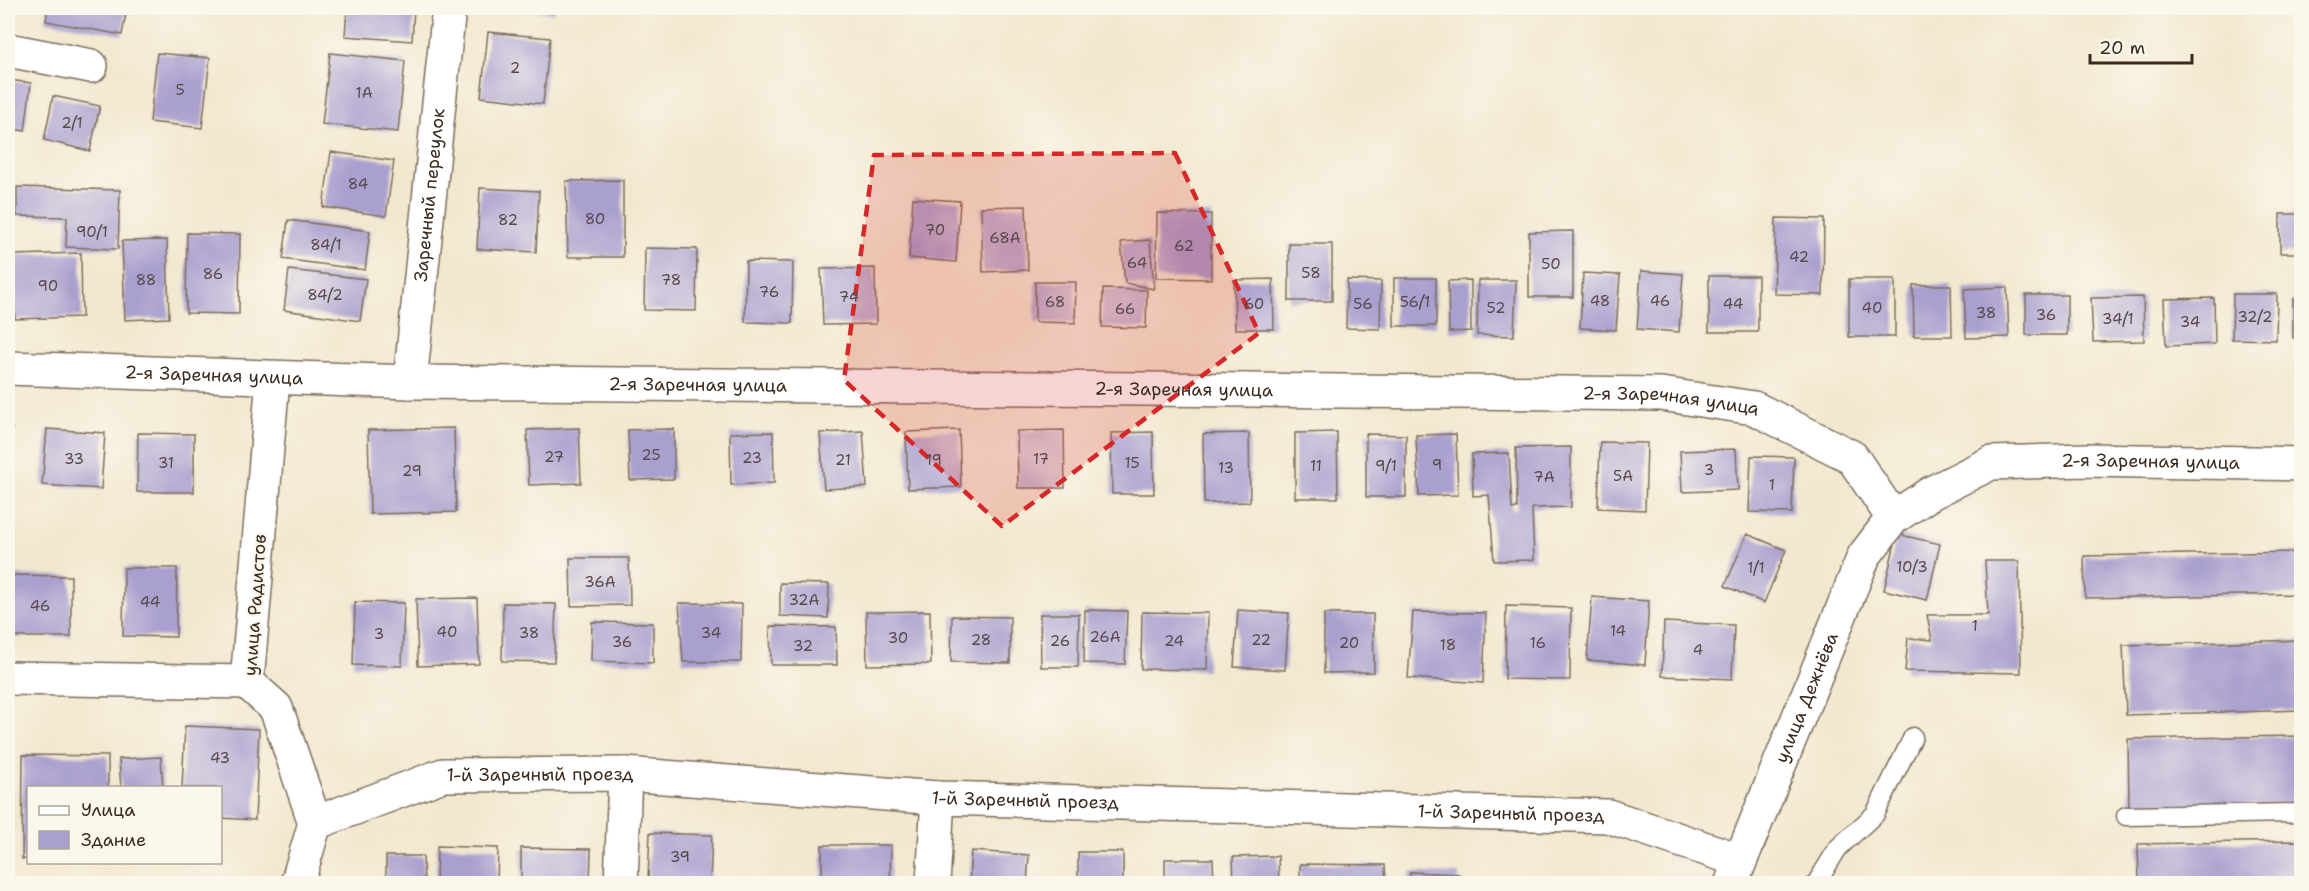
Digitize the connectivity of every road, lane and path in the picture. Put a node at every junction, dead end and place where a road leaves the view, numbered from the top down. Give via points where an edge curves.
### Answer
1 (449, 8) edge
2 (8, 50) edge
3 (91, 66) dead end
4 (8, 368) edge
5 (273, 379) junction
6 (410, 382) junction
7 (2301, 464) edge
8 (1893, 518) junction
9 (8, 678) edge
10 (247, 682) junction
11 (1913, 737) dead end
12 (625, 774) junction
13 (938, 798) junction
14 (2301, 813) edge
15 (2126, 816) dead end
16 (315, 823) junction
17 (1735, 872) edge
18 (297, 884) edge
19 (621, 884) edge
20 (933, 884) edge
21 (1816, 884) edge

1 - 6 street, Заречный переулок
2 - 3 street
4 - 5 street, 2-я Заречная улица
5 - 6 street, 2-я Заречная улица
5 - 10 street, улица Радистов
6 - 8 street, 2-я Заречная улица via 1661,394 1754,408 1852,457
7 - 8 street, 2-я Заречная улица via 2085,460 1991,463 1931,493
8 - 17 street, улица Дежнёва via 1859,567
9 - 10 street
10 - 16 street, улица Радистов via 276,708
11 - 21 lane via 1875,813 1838,848
12 - 13 street, 1-й Заречный проезд
12 - 16 street, 1-й Заречный проезд via 443,775
12 - 19 street
13 - 17 street, 1-й Заречный проезд via 1608,816
13 - 20 street
14 - 15 lane
16 - 18 street

